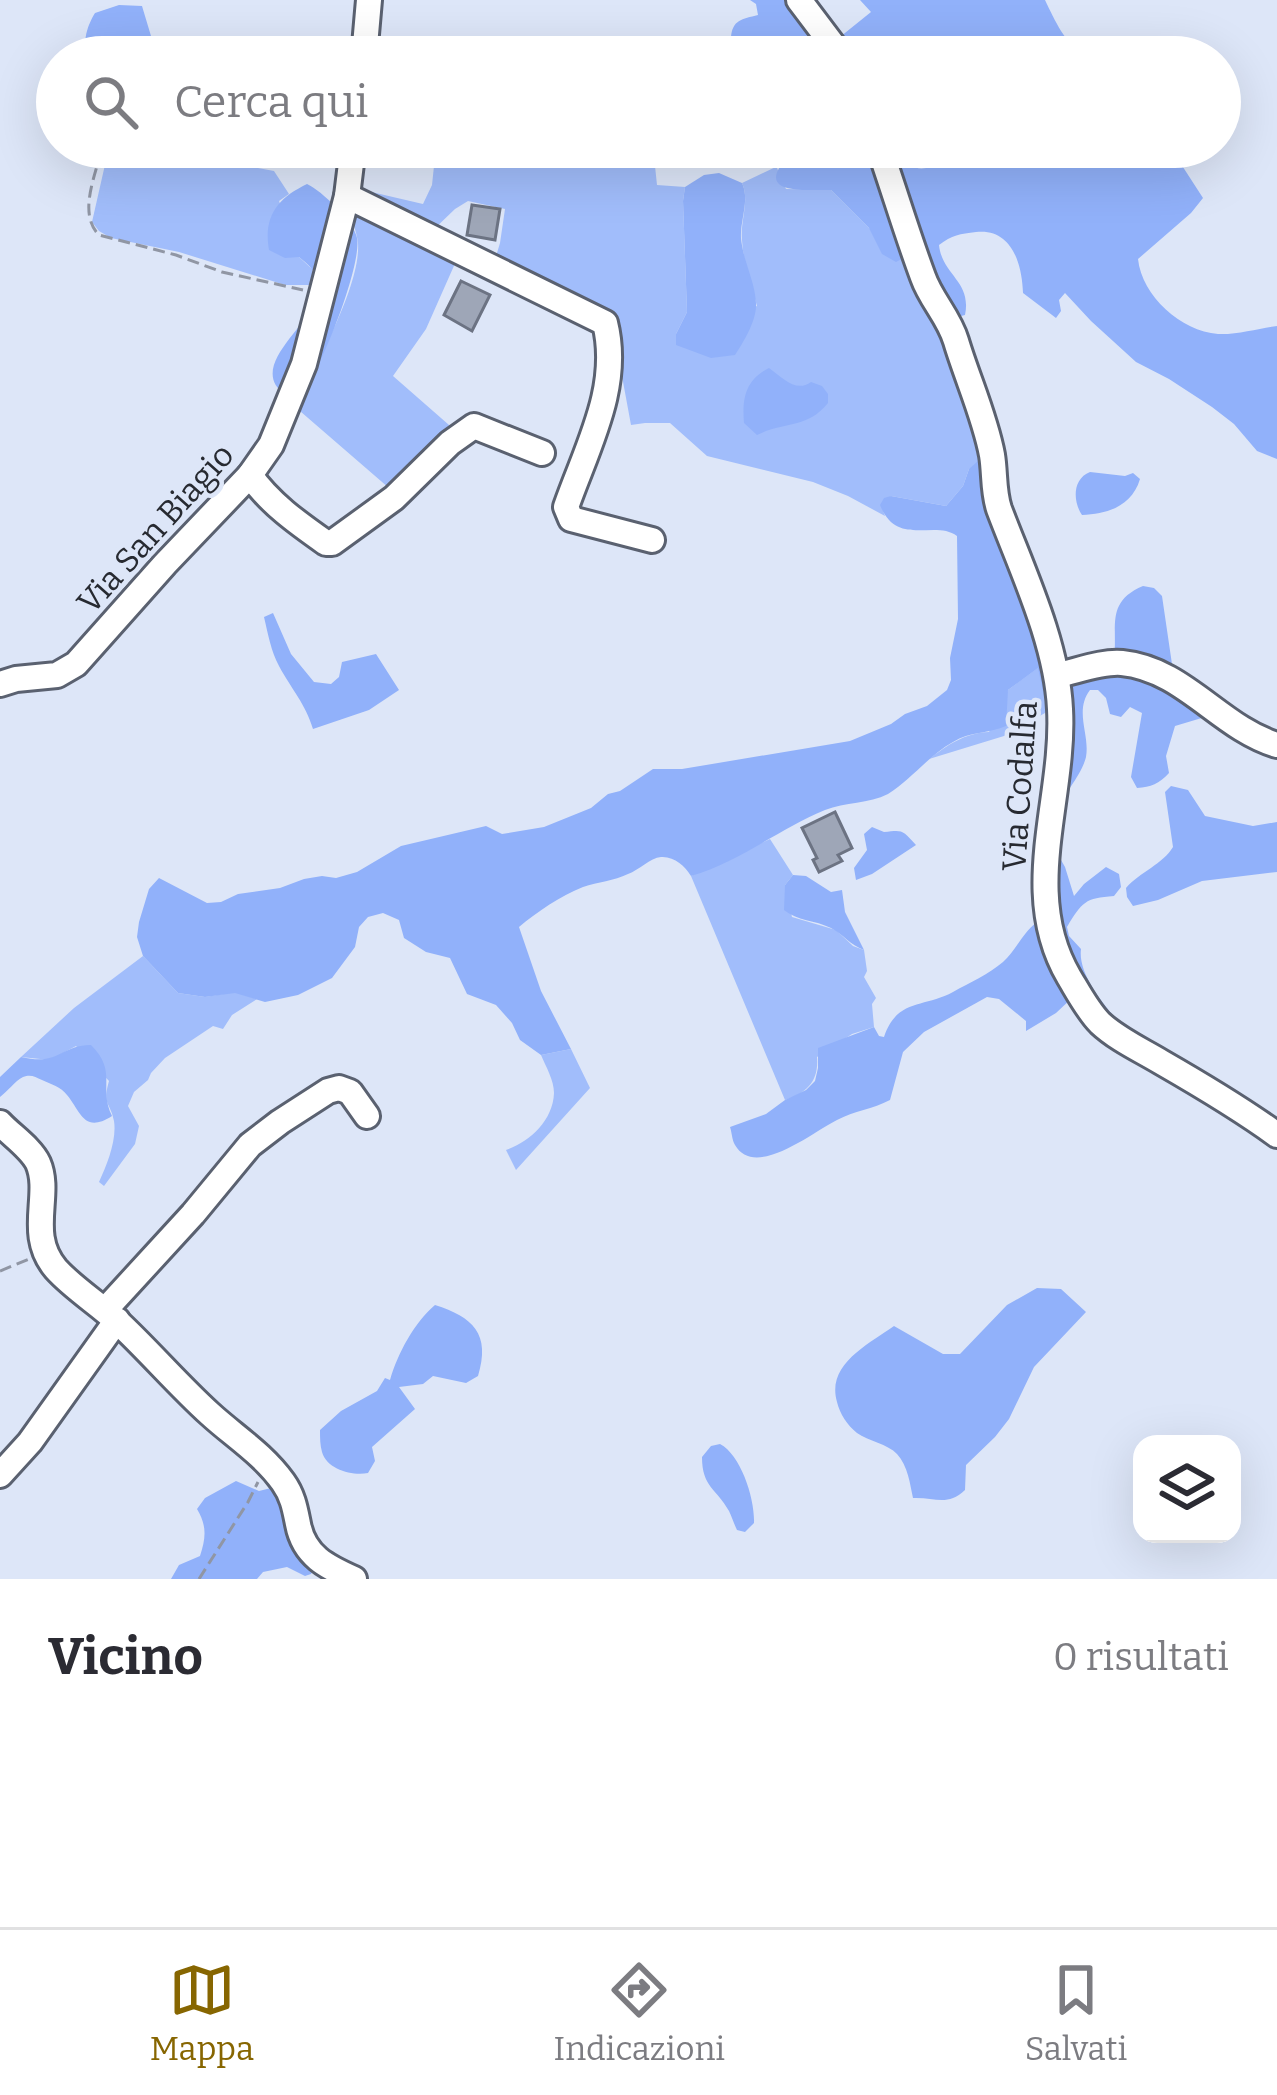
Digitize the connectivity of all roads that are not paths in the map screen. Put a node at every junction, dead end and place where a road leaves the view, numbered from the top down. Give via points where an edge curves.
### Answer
1 (369, 0) edge
2 (799, 0) edge
3 (366, 36) edge
4 (826, 36) edge
5 (350, 168) edge
6 (886, 168) edge
7 (347, 196) junction
8 (542, 453) dead end
9 (250, 476) junction
10 (652, 540) dead end
11 (1058, 675) junction
12 (0, 684) edge
13 (1277, 745) edge
14 (367, 1116) dead end
15 (0, 1123) edge
16 (1277, 1136) edge
17 (111, 1315) junction
18 (0, 1475) edge
19 (354, 1579) edge

1 - 3 street
2 - 4 street
5 - 7 street, Via San Biagio
6 - 11 street, Via Codalfa via 924,281 955,335 992,454 994,494
7 - 9 street, Via San Biagio via 296,389
7 - 10 street via 605,322 612,367 566,507 572,519
8 - 9 street via 474,426 332,543
9 - 12 street, Via San Biagio via 76,664
11 - 13 street via 1120,662 1162,674
11 - 16 street, Via Codalfa via 1061,727 1044,899 1067,974 1099,1022
14 - 17 street via 350,1092 328,1090 250,1145
15 - 17 street via 37,1160 43,1244 56,1268
17 - 18 street
17 - 19 street via 284,1482 309,1552

